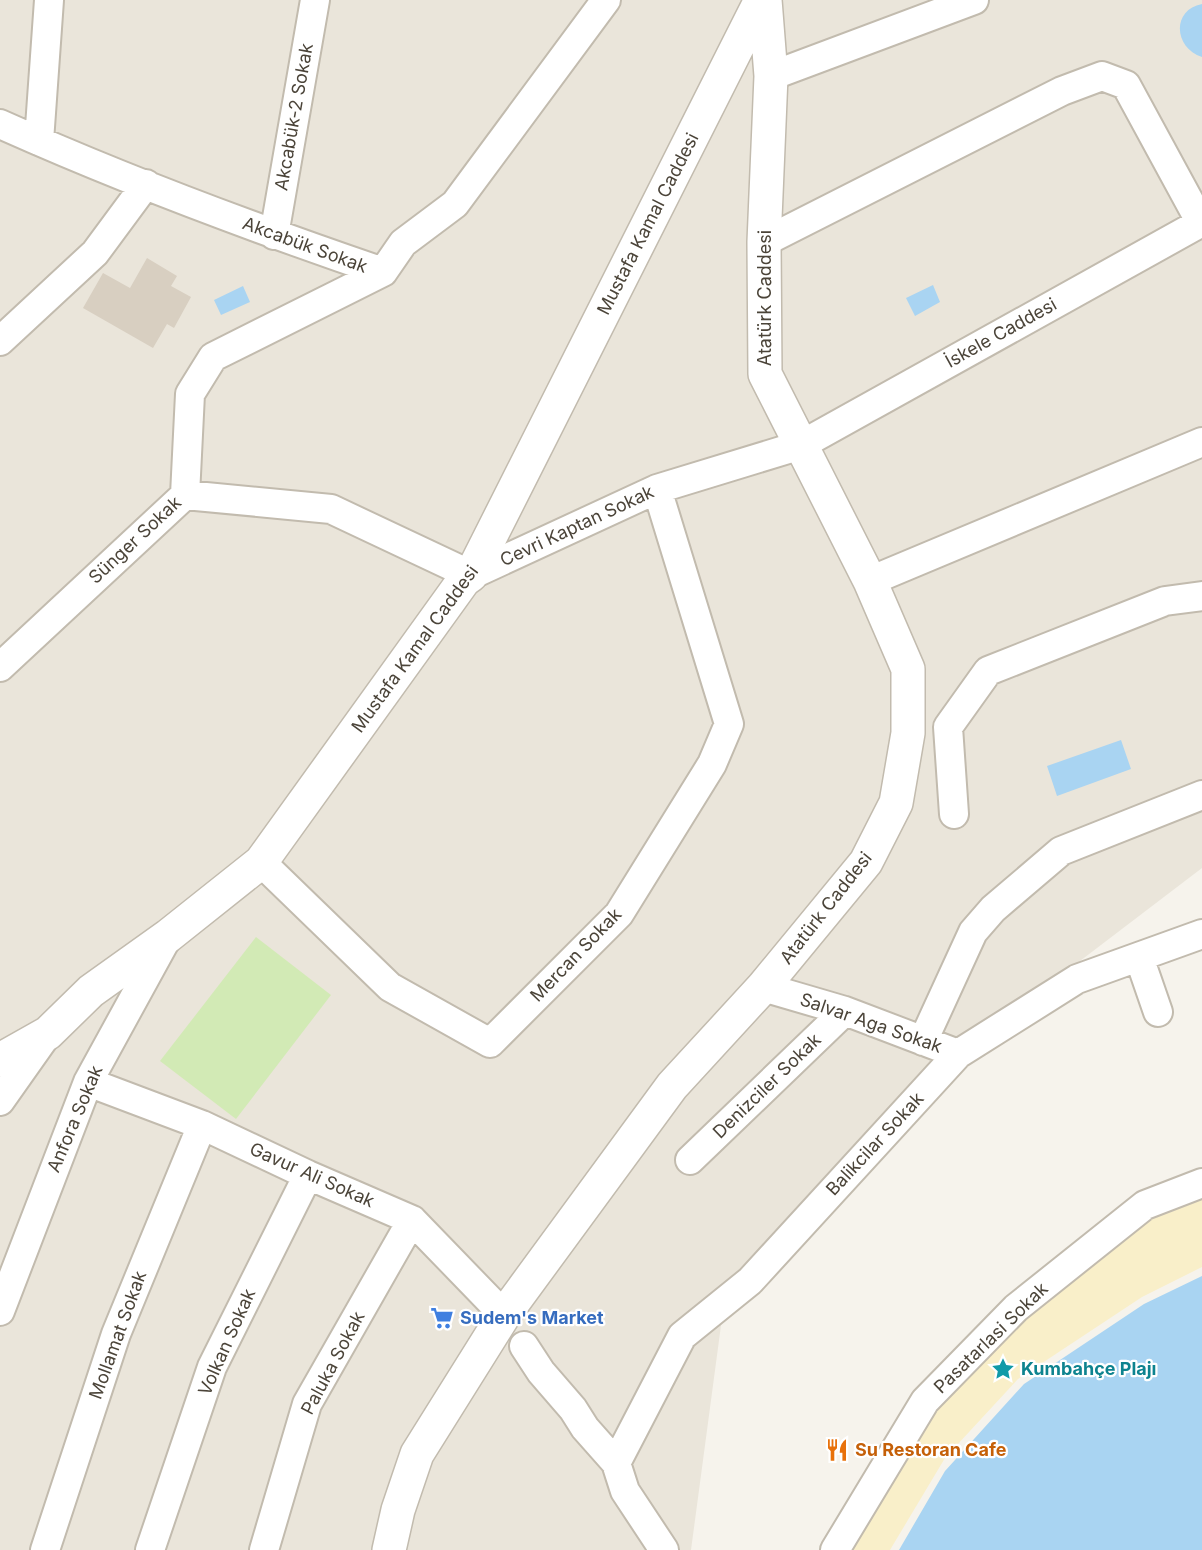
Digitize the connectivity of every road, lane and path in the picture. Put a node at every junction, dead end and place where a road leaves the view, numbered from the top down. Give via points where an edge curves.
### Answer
1 (49, 0) edge
2 (315, 0) edge
3 (606, 0) edge
4 (763, 0) edge
5 (974, 0) edge
6 (771, 76) junction
7 (0, 124) edge
8 (39, 141) junction
9 (146, 184) junction
10 (1202, 222) edge
11 (274, 235) junction
12 (764, 242) junction
13 (383, 272) junction
14 (0, 341) edge
15 (1202, 442) edge
16 (801, 445) junction
17 (657, 489) junction
18 (185, 495) junction
19 (471, 576) junction
20 (870, 581) junction
21 (1202, 596) edge
22 (0, 667) edge
23 (1202, 795) edge
24 (954, 814) dead end
25 (261, 862) junction
26 (1202, 934) edge
27 (168, 936) junction
28 (1139, 957) junction
29 (763, 987) junction
30 (845, 1011) junction
31 (1158, 1012) dead end
32 (48, 1034) junction
33 (923, 1041) junction
34 (958, 1054) junction
35 (0, 1060) edge
36 (88, 1082) junction
37 (0, 1101) edge
38 (202, 1125) junction
39 (690, 1160) dead end
40 (308, 1175) junction
41 (1202, 1183) edge
42 (412, 1220) junction
43 (0, 1311) edge
44 (504, 1315) junction
45 (524, 1346) dead end
46 (616, 1463) junction
47 (45, 1550) edge
48 (150, 1550) edge
49 (264, 1550) edge
50 (389, 1550) edge
51 (664, 1550) edge
52 (835, 1550) edge

1 - 8 street
2 - 11 street, Akcabük-2 Sokak
3 - 13 street, Akcabük Sokak via 455,204 403,243
4 - 6 street, Atatürk Caddesi
4 - 19 street, Mustafa Kamal Caddesi
5 - 6 street
6 - 12 street, Atatürk Caddesi
7 - 8 street, Akcabük Sokak
8 - 9 street, Akcabük Sokak
9 - 11 street, Akcabük Sokak
9 - 14 street via 95,253
10 - 12 street via 1126,85 1102,76 1062,91
10 - 16 street, İskele Caddesi
11 - 13 street, Akcabük Sokak
12 - 16 street, Atatürk Caddesi via 765,374
13 - 18 street, Sünger Sokak via 213,357 190,394
15 - 20 street
16 - 17 street, Cevri Kaptan Sokak
16 - 20 street, Atatürk Caddesi
17 - 19 street, Cevri Kaptan Sokak
17 - 25 street, Mercan Sokak via 729,724 712,764 619,914 490,1043 390,987
18 - 19 street via 331,509
18 - 22 street, Sünger Sokak
19 - 25 street, Mustafa Kamal Caddesi
20 - 29 street, Atatürk Caddesi via 908,669 908,733 896,803 866,862
21 - 24 street via 1165,601 988,672 948,727
23 - 33 street via 1062,851 993,909 973,932
25 - 27 street, Mustafa Kamal Caddesi
26 - 28 street, Salvar Aga Sokak
27 - 32 street, Mustafa Kamal Caddesi via 91,991
27 - 36 street, Anfora Sokak
28 - 31 street
28 - 34 street, Salvar Aga Sokak via 1077,979
29 - 30 street, Salvar Aga Sokak
29 - 44 street, Atatürk Caddesi via 672,1086
30 - 33 street, Salvar Aga Sokak
30 - 39 street, Denizciler Sokak
32 - 35 street, Mustafa Kamal Caddesi
32 - 37 street
33 - 34 street, Salvar Aga Sokak
34 - 46 street, Balikcilar Sokak via 750,1281 682,1336
36 - 38 street, Gavur Ali Sokak
36 - 43 street, Anfora Sokak
38 - 40 street, Gavur Ali Sokak
38 - 47 street, Mollamat Sokak via 116,1335
40 - 42 street, Gavur Ali Sokak
40 - 48 street, Volkan Sokak via 212,1367
41 - 52 street, Pasatarlasi Sokak via 1144,1205 1016,1308 925,1401
42 - 44 street, Gavur Ali Sokak
42 - 49 street, Paluka Sokak via 308,1404
44 - 50 street, Atatürk Caddesi via 417,1454
45 - 46 street
46 - 51 street via 625,1491

